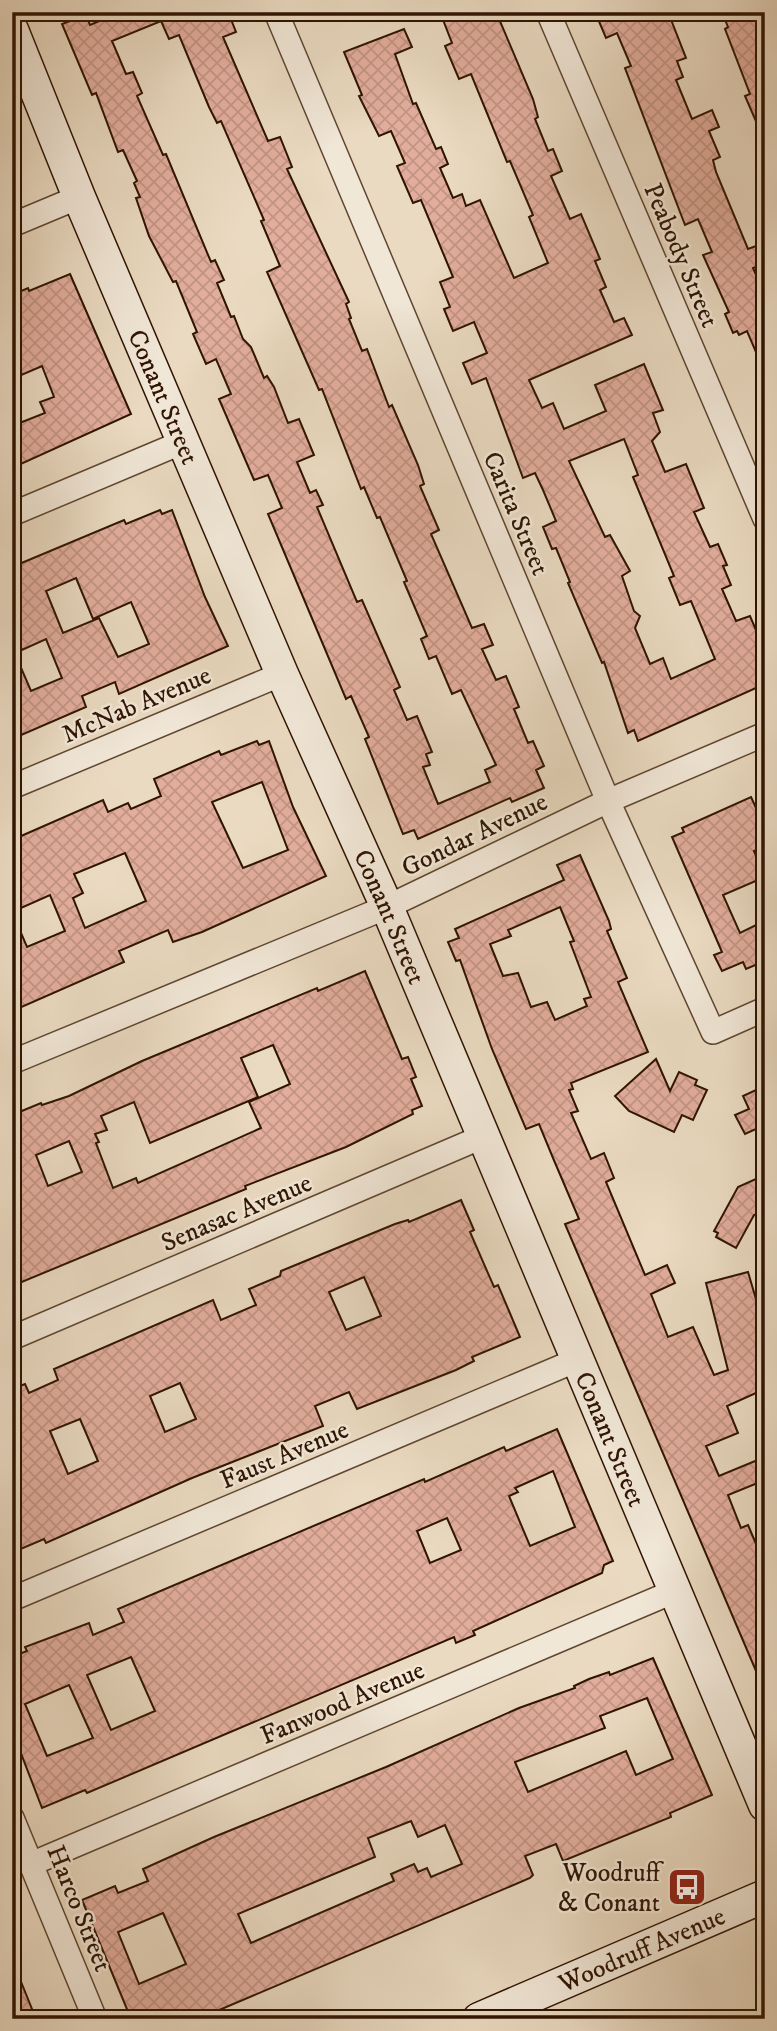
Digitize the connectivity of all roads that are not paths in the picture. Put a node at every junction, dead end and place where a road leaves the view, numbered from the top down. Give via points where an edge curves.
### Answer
1 (276, 12) edge
2 (548, 12) edge
3 (12, 30) edge
4 (79, 197) junction
5 (12, 225) edge
6 (183, 442) junction
7 (12, 514) edge
8 (765, 519) edge
9 (282, 674) junction
10 (765, 734) edge
11 (12, 787) edge
12 (608, 801) junction
13 (387, 907) junction
14 (765, 1009) edge
15 (12, 1062) edge
16 (482, 1137) junction
17 (12, 1338) edge
18 (577, 1360) junction
19 (675, 1591) junction
20 (12, 1599) edge
21 (765, 1805) edge
22 (12, 1818) edge
23 (31, 1864) junction
24 (765, 1896) edge
25 (95, 2019) edge
26 (480, 2019) edge

1 - 12 street, Carita Street
2 - 8 street, Peabody Street
3 - 4 street, Conant Street
4 - 5 street
4 - 6 street, Conant Street
6 - 7 street
6 - 9 street, Conant Street
9 - 11 street, McNab Avenue
9 - 13 street, Conant Street
10 - 12 street, Gondar Avenue
12 - 13 street, Gondar Avenue
12 - 14 street, Carita Street via 713,1032
13 - 15 street, Gondar Avenue
13 - 16 street, Conant Street
16 - 17 street, Senasac Avenue
16 - 18 street, Conant Street
18 - 19 street, Conant Street
18 - 20 street, Faust Avenue
19 - 21 street, Conant Street
19 - 23 street, Fanwood Avenue
22 - 23 street, Harco Street
23 - 25 street, Harco Street
24 - 26 street, Woodruff Avenue

